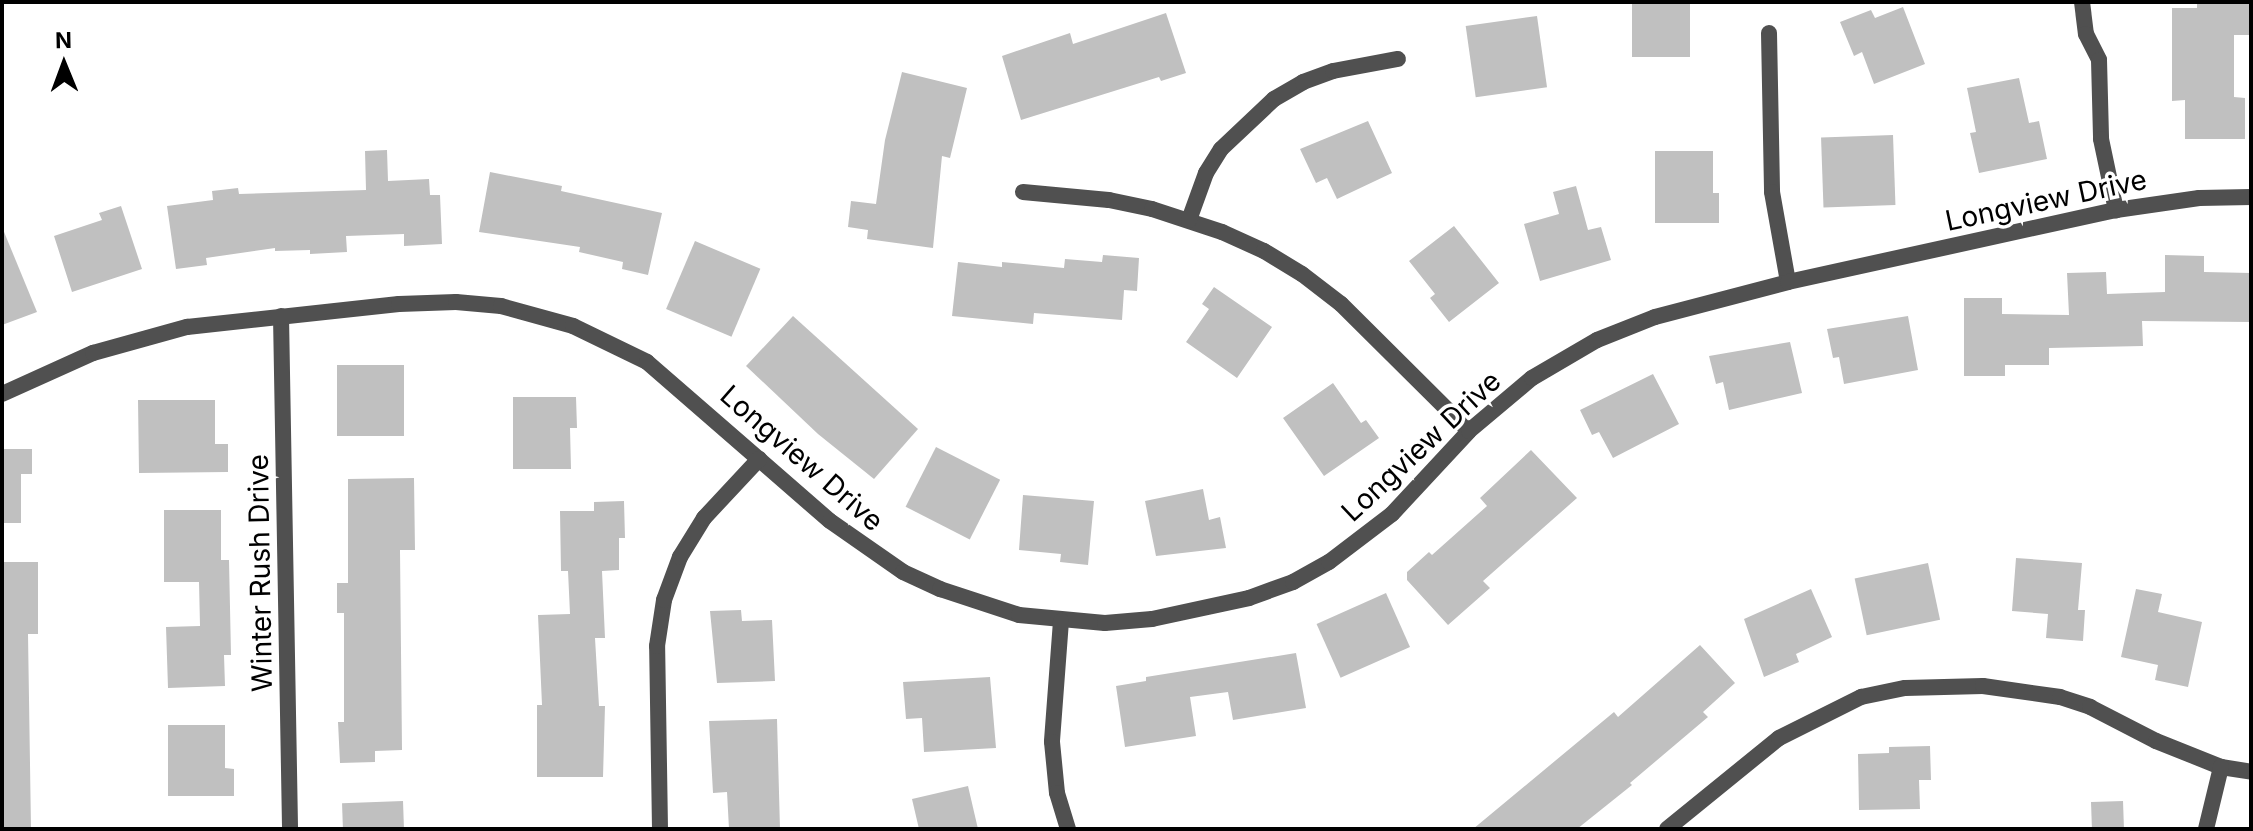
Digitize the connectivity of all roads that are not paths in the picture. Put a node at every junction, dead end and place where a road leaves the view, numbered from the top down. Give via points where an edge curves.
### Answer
1 (2082, 2) edge
2 (1769, 33) dead end
3 (1398, 59) dead end
4 (1023, 192) dead end
5 (2251, 197) edge
6 (2116, 210) junction
7 (1189, 220) junction
8 (1788, 282) junction
9 (281, 316) junction
10 (2, 394) edge
11 (1469, 431) junction
12 (759, 459) junction
13 (1061, 621) junction
14 (2221, 767) junction
15 (2251, 772) edge
16 (290, 829) edge
17 (660, 829) edge
18 (1068, 829) edge
19 (1667, 829) edge
20 (2206, 829) edge

1 - 6 street via 2086,34 2099,60 2101,139
2 - 8 street via 1772,192
3 - 7 street via 1333,71 1274,99 1221,149
4 - 7 street via 1109,200
5 - 6 street, Longview Drive
6 - 8 street, Longview Drive
7 - 11 street via 1264,251 1302,274 1374,334
8 - 11 street, Longview Drive via 1655,317 1597,340 1532,378
9 - 10 street, Longview Drive via 142,338 50,370
9 - 12 street, Longview Drive via 456,302 537,313 647,362
9 - 16 street, Winter Rush Drive
11 - 13 street, Longview Drive via 1392,514 1293,582 1201,611 1105,623
12 - 13 street, Longview Drive via 830,521 903,572 986,606
12 - 17 street via 704,518 680,557 664,600 657,646
13 - 18 street via 1052,742 1057,793
14 - 15 street
14 - 19 street via 2060,697 1983,686 1905,688 1861,697 1779,738
14 - 20 street

